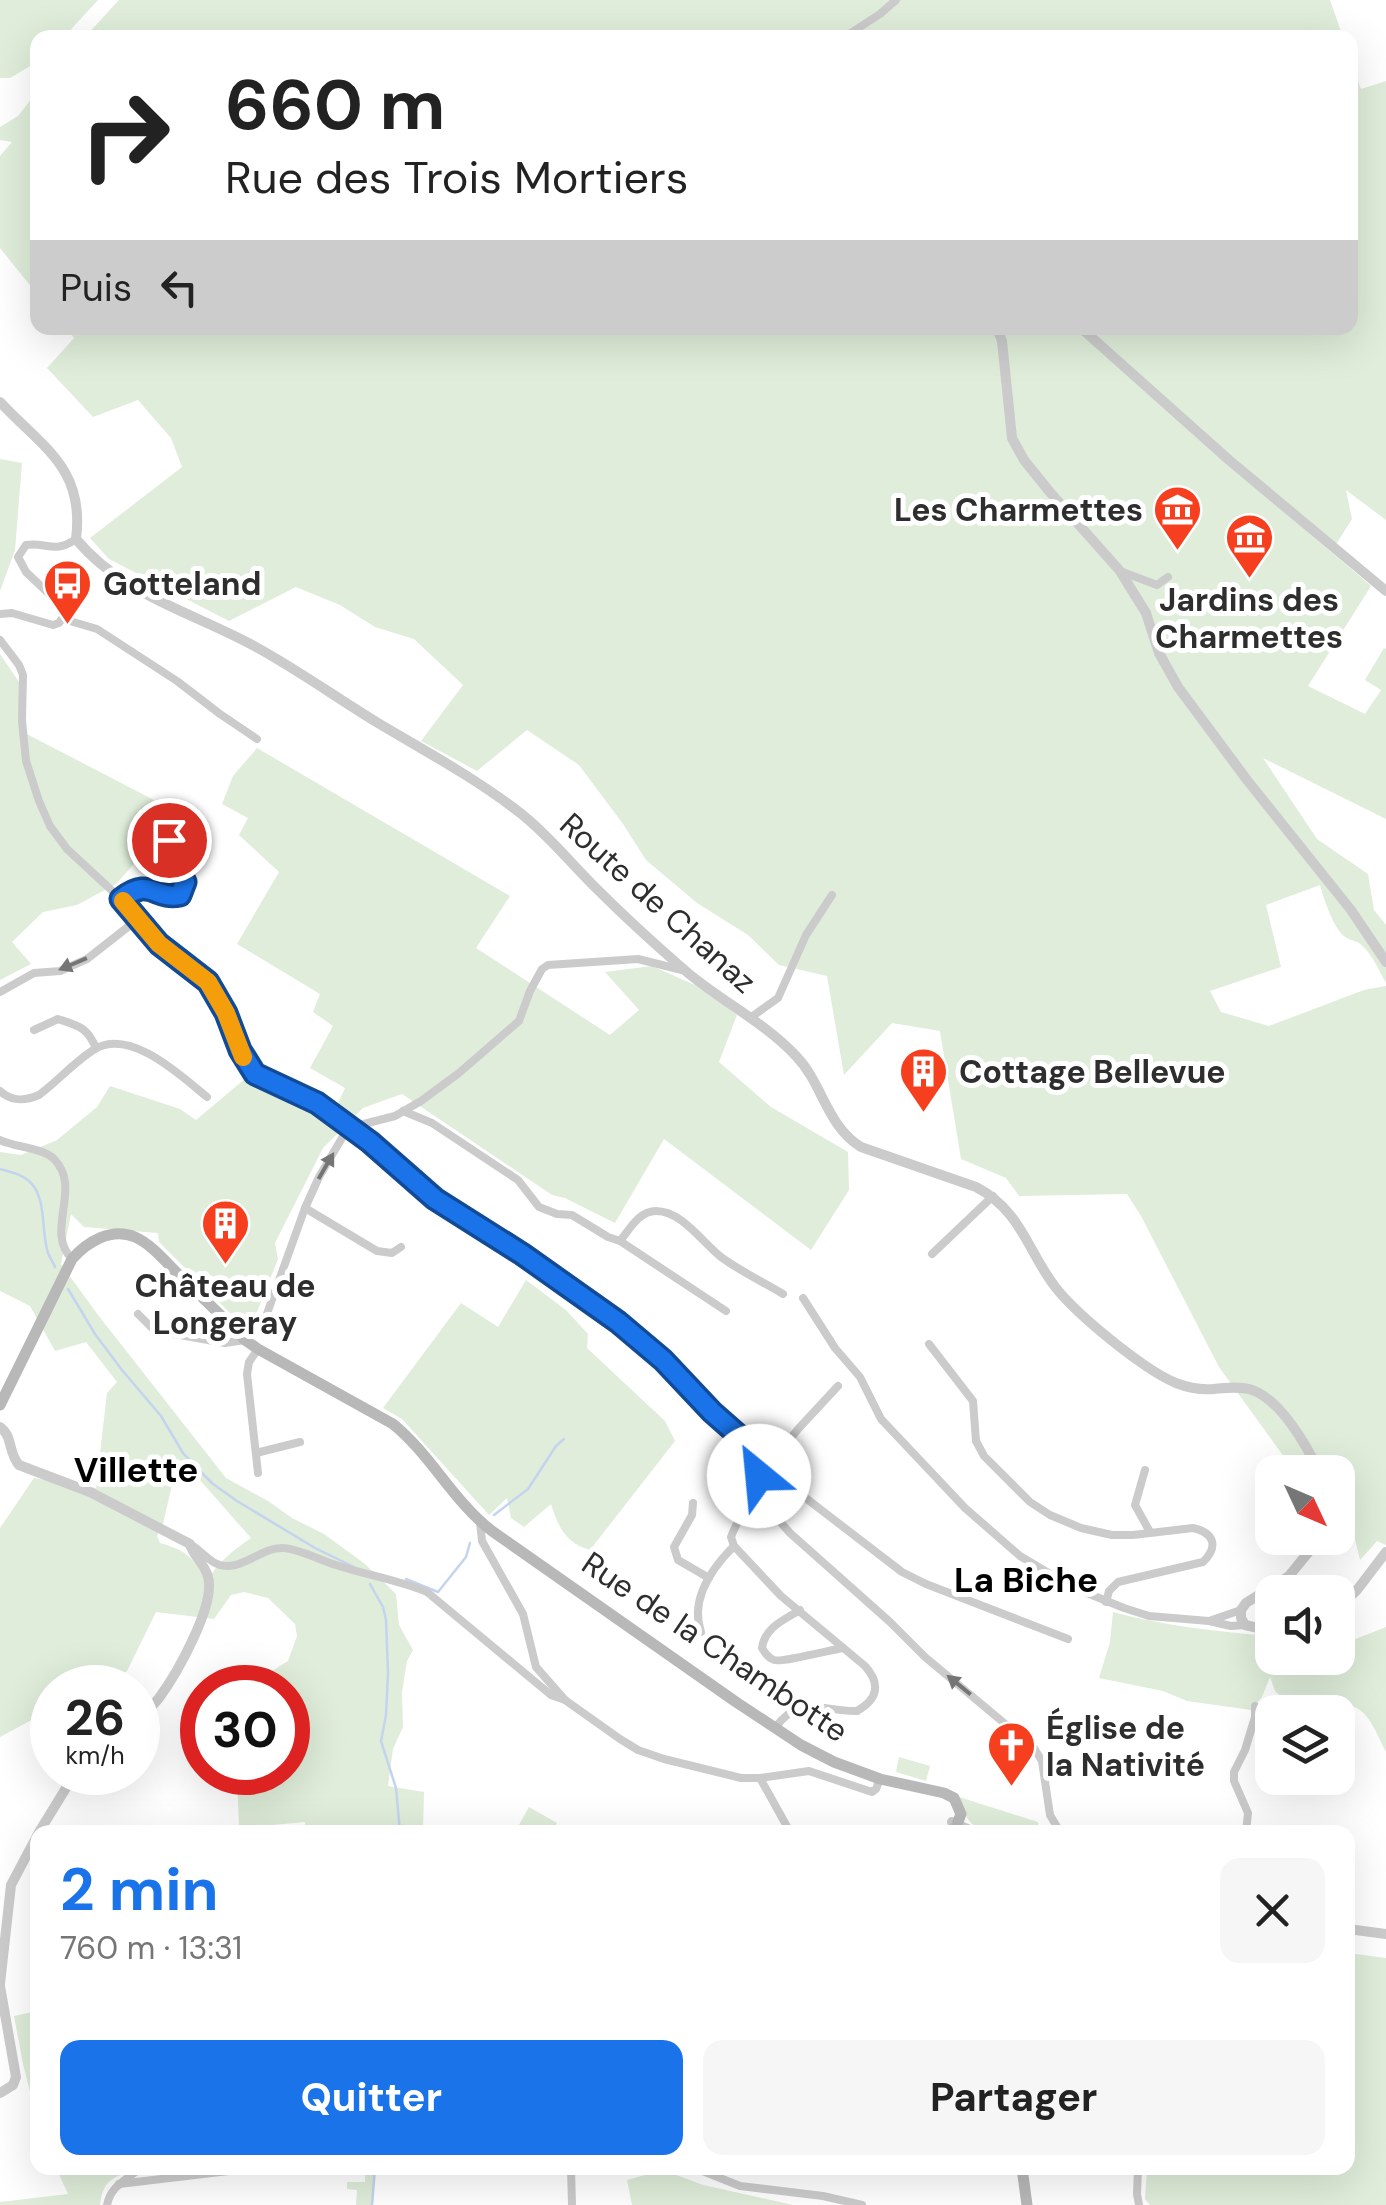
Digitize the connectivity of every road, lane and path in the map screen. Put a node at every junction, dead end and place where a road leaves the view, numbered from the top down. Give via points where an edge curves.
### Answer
1 (896, 0) edge
2 (855, 30) edge
3 (1000, 335) edge
4 (1089, 335) edge
5 (0, 402) edge
6 (76, 540) junction
7 (1120, 571) junction
8 (1168, 578) dead end
9 (1386, 591) edge
10 (0, 614) edge
11 (63, 619) junction
12 (0, 640) edge
13 (256, 739) dead end
14 (186, 816) dead end
15 (832, 895) dead end
16 (121, 899) junction
17 (138, 919) junction
18 (1386, 962) edge
19 (686, 971) junction
20 (0, 992) edge
21 (750, 1018) junction
22 (34, 1030) dead end
23 (96, 1048) junction
24 (0, 1092) edge
25 (207, 1097) dead end
26 (403, 1111) junction
27 (352, 1127) junction
28 (0, 1140) edge
29 (993, 1196) junction
30 (305, 1208) junction
31 (620, 1241) junction
32 (401, 1247) dead end
33 (932, 1254) dead end
34 (72, 1259) junction
35 (783, 1294) dead end
36 (803, 1298) dead end
37 (726, 1311) dead end
38 (138, 1314) dead end
39 (245, 1340) junction
40 (929, 1344) dead end
41 (258, 1349) junction
42 (838, 1386) dead end
43 (0, 1405) edge
44 (0, 1427) edge
45 (300, 1442) dead end
46 (256, 1453) junction
47 (1310, 1455) edge
48 (759, 1470) junction
49 (1146, 1470) dead end
50 (258, 1473) dead end
51 (754, 1492) junction
52 (694, 1503) dead end
53 (480, 1522) junction
54 (1150, 1532) junction
55 (190, 1544) junction
56 (734, 1546) junction
57 (1386, 1552) edge
58 (1306, 1555) edge
59 (709, 1578) junction
60 (1355, 1592) edge
61 (1106, 1602) junction
62 (800, 1610) junction
63 (1241, 1610) junction
64 (1209, 1621) junction
65 (1245, 1624) junction
66 (1255, 1627) edge
67 (701, 1632) dead end
68 (1068, 1639) dead end
69 (842, 1648) junction
70 (160, 1697) edge
71 (564, 1700) junction
72 (1254, 1706) dead end
73 (775, 1728) junction
74 (760, 1778) junction
75 (880, 1779) junction
76 (62, 1795) edge
77 (43, 1825) edge
78 (786, 1825) edge
79 (952, 1825) edge
80 (1056, 1825) edge
81 (1247, 1825) edge
82 (30, 1849) edge
83 (1355, 1930) edge
84 (1386, 1934) edge
85 (0, 1985) edge
86 (0, 2093) edge
87 (131, 2175) edge
88 (168, 2175) edge
89 (190, 2175) edge
90 (572, 2175) edge
91 (712, 2175) edge
92 (1023, 2175) edge
93 (1138, 2175) edge
94 (172, 2177) junction
95 (119, 2184) junction
96 (107, 2205) edge
97 (572, 2205) edge
98 (862, 2205) edge
99 (1027, 2205) edge
100 (1139, 2205) edge

1 - 2 street
3 - 7 street via 1012,438 1048,491
4 - 9 street
5 - 6 street via 66,473 76,504
6 - 11 street via 56,548 26,545 18,557 63,607
6 - 19 street, Route de Chanaz via 142,592 254,645 519,812
7 - 8 street via 1156,585
7 - 18 street via 1178,687
10 - 11 street via 53,624
11 - 13 street via 96,629
12 - 16 street via 23,674 26,760 38,801 67,849
14 - 16 street via 198,830 176,834 167,850 185,882 180,895 142,888
15 - 21 street via 778,998
16 - 17 street
17 -> 20 street via 87,959 34,973
17 - 27 street via 208,982 255,1074
19 - 21 street, Route de Chanaz
19 - 26 street via 638,959 548,966 519,1021
21 - 29 street, Route de Chanaz via 803,1064 834,1122 853,1142
22 - 23 street via 58,1019 90,1034
23 - 24 street via 39,1095 18,1100
23 - 25 street via 111,1043 150,1054
26 - 27 street
26 - 31 street via 518,1180 539,1207 572,1215
30 -> 27 street
27 - 48 street via 435,1199 644,1343 746,1442
28 - 34 street via 55,1159 66,1185 61,1241
29 - 33 street
29 - 47 street, Route de Chanaz via 1069,1302 1141,1363 1168,1381 1200,1390 1252,1389 1296,1430
30 - 32 street via 377,1251
30 - 39 street via 264,1322
31 - 35 street via 645,1213 666,1213
31 - 37 street
34 - 39 main road, Rue de la Chambotte via 105,1236 137,1238
34 - 43 main road
36 - 61 street via 860,1377 881,1419 965,1508 1020,1556
38 - 39 street via 163,1332
39 - 41 main road, Rue de la Chambotte
40 - 54 street via 973,1401 984,1456 1030,1502 1081,1528 1112,1535
41 - 46 street via 246,1374
41 - 53 main road, Rue de la Chambotte via 393,1424
42 - 48 street
44 - 55 street via 19,1465 90,1492
45 - 46 street
46 - 50 street
48 - 51 street
48 - 68 street via 777,1476 902,1572
49 - 54 street via 1134,1505
51 - 56 street via 734,1527
80 -> 51 street via 1034,1748 925,1658
52 - 59 street via 674,1546 678,1560
53 - 71 street via 482,1541 523,1614 536,1667
53 - 73 main road, Rue de la Chambotte
54 - 61 street via 1202,1530 1214,1545 1212,1554 1204,1562 1118,1582
55 - 70 street via 209,1591 202,1622
55 - 71 street via 229,1566 284,1548 427,1592
56 - 59 street
56 - 62 street
57 - 60 street
58 - 63 street
59 - 67 street via 696,1620
61 - 64 street via 1149,1616
62 - 69 street
62 - 69 street via 769,1630 762,1648 767,1656 786,1661
63 - 64 street
63 - 65 street
64 - 65 street
65 - 66 street
69 - 73 street via 875,1678 870,1701 857,1711 799,1708
71 - 74 street via 638,1750
72 - 81 street via 1234,1772
73 - 75 main road, Rue de la Chambotte
74 - 75 street via 809,1771 872,1792
74 - 78 street
75 - 79 main road, Rue de la Chambotte via 932,1792 952,1809
76 - 77 street
82 - 85 street via 11,1886
83 - 84 street
85 - 86 street via 16,2077
87 - 95 street
88 - 94 street
89 - 94 street
90 - 97 street
91 - 98 street via 740,2186
92 - 99 main road
93 - 100 street
94 - 95 street
95 - 96 street

